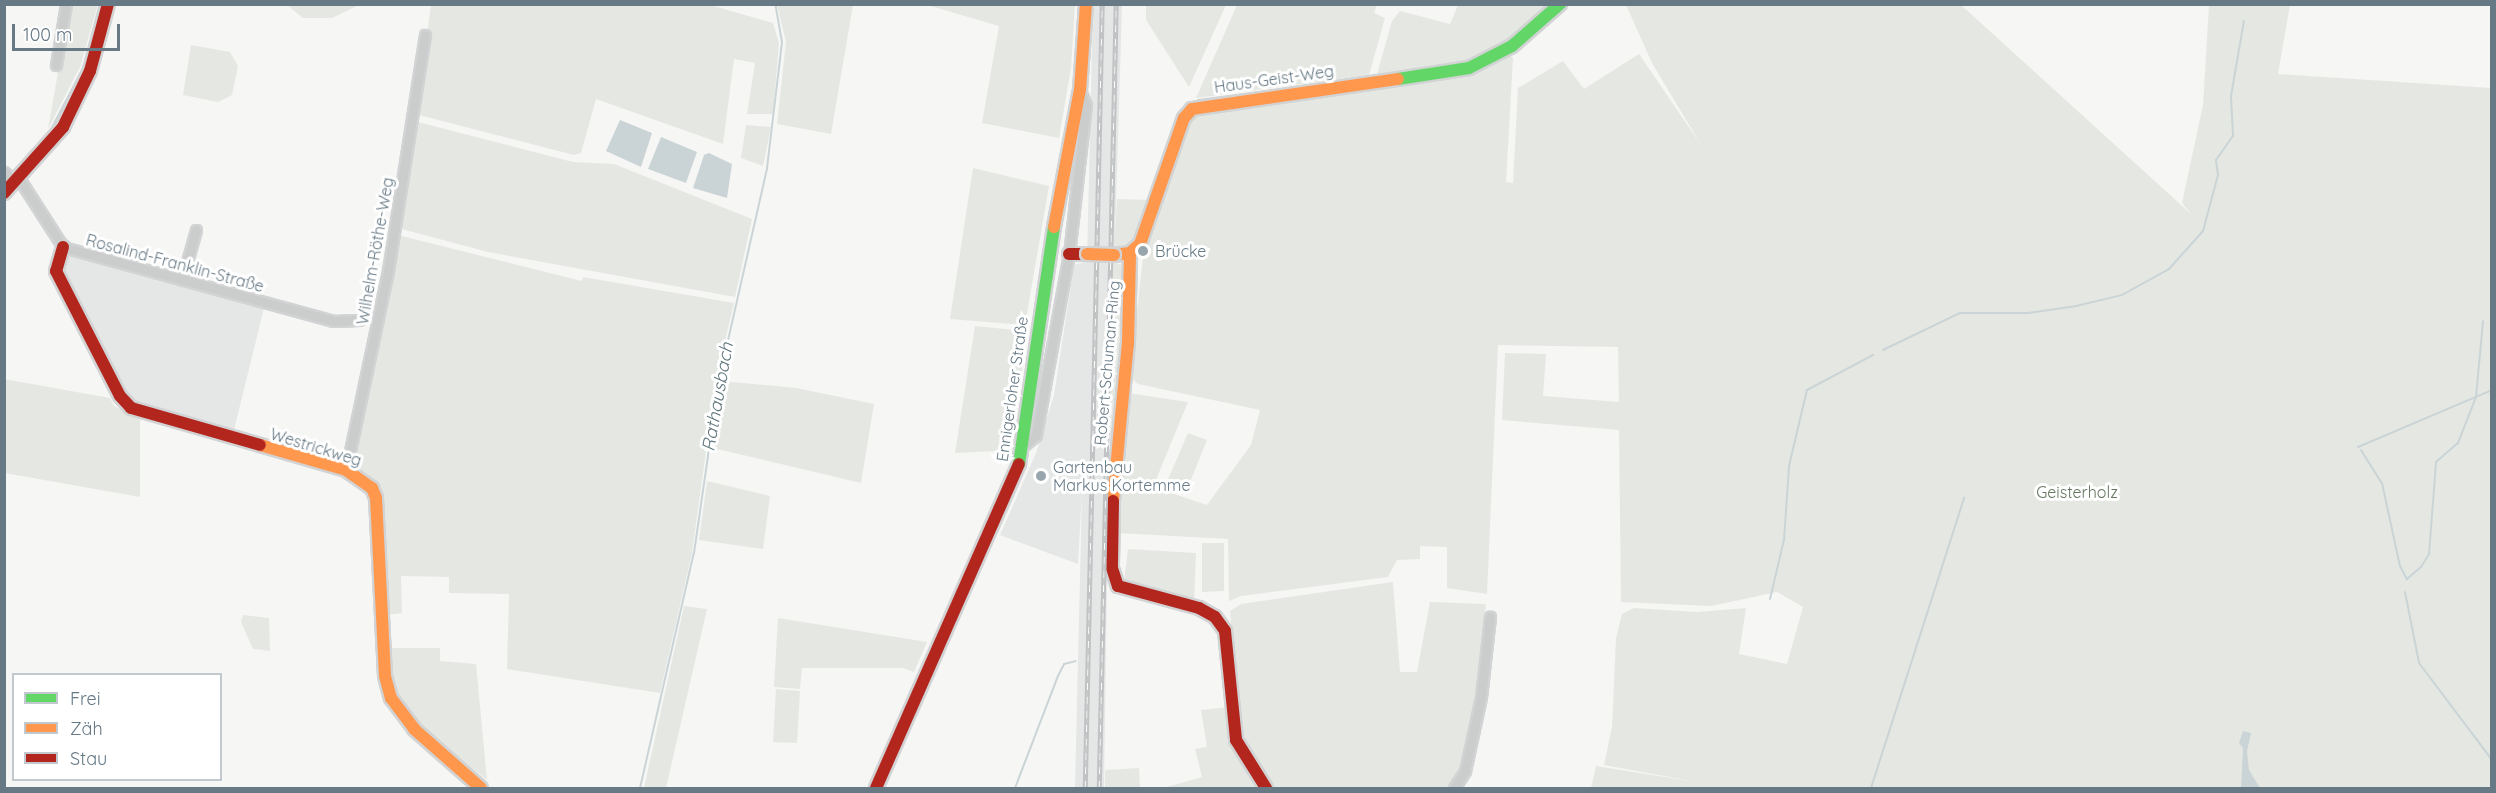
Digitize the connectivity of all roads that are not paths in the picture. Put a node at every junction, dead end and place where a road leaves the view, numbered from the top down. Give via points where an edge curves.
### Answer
1 (66, 4) edge
2 (108, 4) edge
3 (1086, 4) edge
4 (1560, 4) edge
5 (424, 35) dead end
6 (56, 64) dead end
7 (1080, 90) junction
8 (4, 172) edge
9 (18, 182) junction
10 (4, 193) edge
11 (196, 230) dead end
12 (63, 247) junction
13 (1130, 253) junction
14 (1069, 254) junction
15 (182, 280) junction
16 (359, 320) dead end
17 (1023, 446) junction
18 (346, 470) junction
19 (1490, 617) dead end
20 (481, 789) edge
21 (876, 789) edge
22 (1266, 789) edge
23 (1454, 789) edge

1 - 6 street
2 - 9 street via 90,71 77,102 63,127
3 - 7 street, Ennigerloher Straße
4 - 13 street, Haus-Geist-Weg via 1512,46 1469,68 1192,109 1184,118 1140,244
5 - 18 street, Wilhelm-Röthe-Weg via 388,271
7 - 14 street via 1086,105
7 - 17 street, Ennigerloher Straße via 1048,260
8 - 9 street, Rosalind-Franklin-Straße
9 - 10 street
9 - 12 street, Rosalind-Franklin-Straße
11 - 15 street
12 - 15 street, Rosalind-Franklin-Straße
12 - 18 street, Westrickweg via 56,271 120,396 130,408
13 - 14 street, bridge
13 - 22 street, Robert-Schuman-Ring via 1128,343 1114,469 1112,568 1118,586 1199,608 1220,624 1226,640 1236,740
14 - 17 street via 1036,435
15 - 16 street, Rosalind-Franklin-Straße via 333,321
17 - 21 street, Ennigerloher Straße via 1012,486
18 - 20 street, Westrickweg via 364,479 376,498 385,676 391,698 414,729 458,763
19 - 23 street via 1465,771

